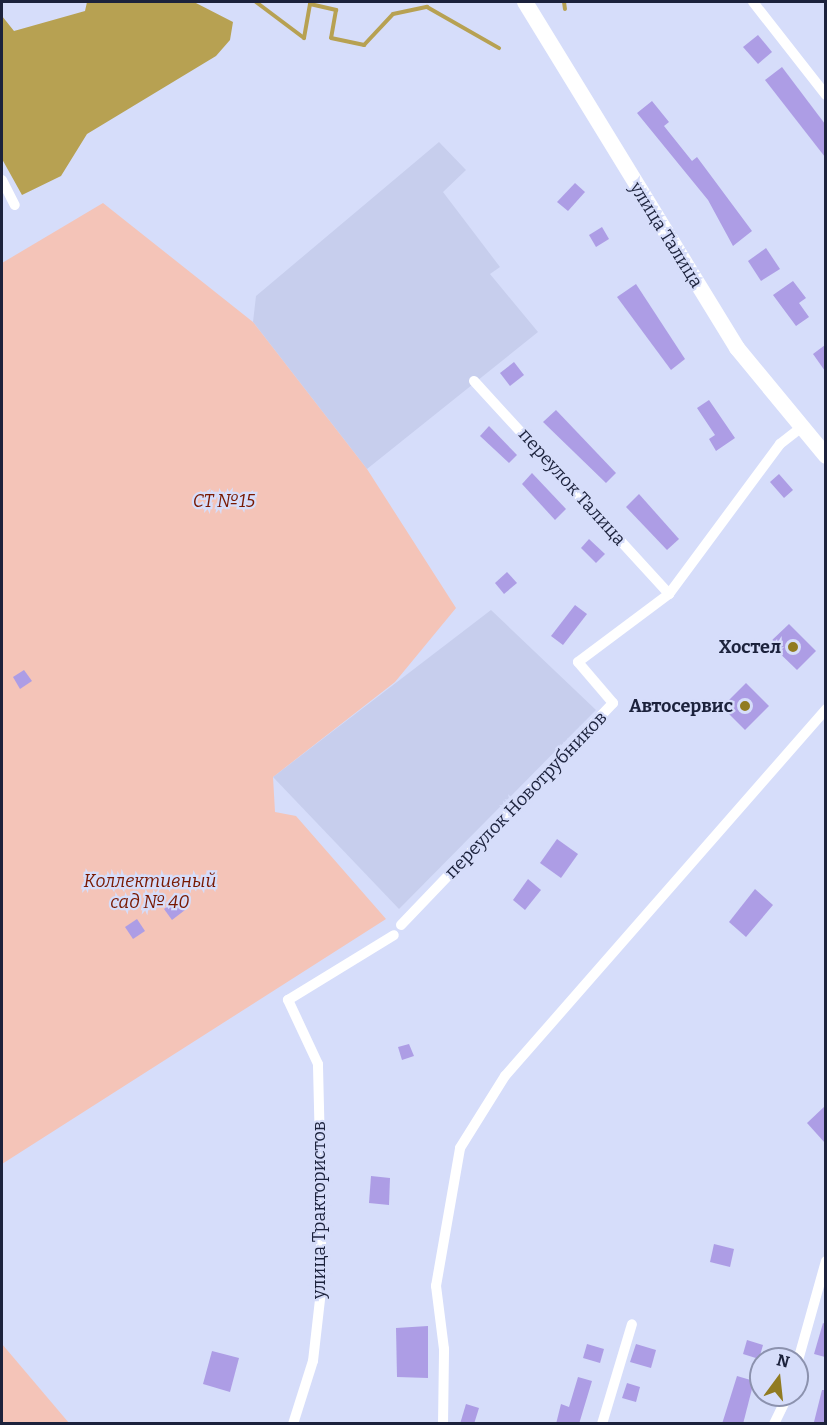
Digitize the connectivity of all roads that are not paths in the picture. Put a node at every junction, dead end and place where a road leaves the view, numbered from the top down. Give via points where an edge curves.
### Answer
1 (525, 2) edge
2 (753, 2) edge
3 (825, 95) edge
4 (2, 180) edge
5 (15, 205) dead end
6 (474, 381) dead end
7 (799, 429) junction
8 (825, 456) edge
9 (669, 594) junction
10 (825, 709) edge
11 (401, 926) dead end
12 (394, 935) dead end
13 (825, 1261) edge
14 (632, 1324) dead end
15 (802, 1347) edge
16 (782, 1407) edge
17 (293, 1424) edge
18 (443, 1424) edge
19 (602, 1424) edge
20 (774, 1424) edge

1 - 7 main road, улица Талица via 737,348
2 - 3 street
4 - 5 street
6 - 9 street, переулок Талица
7 - 8 main road, улица Талица
7 - 9 street, переулок Новотрубников via 780,444
9 - 11 street, переулок Новотрубников via 578,662 614,702
10 - 18 street via 505,1076 460,1148 436,1286 444,1349
12 - 17 street, улица Трактористов via 288,1000 318,1064 321,1189 321,1291 313,1362
13 - 15 street
14 - 19 street
16 - 20 street

